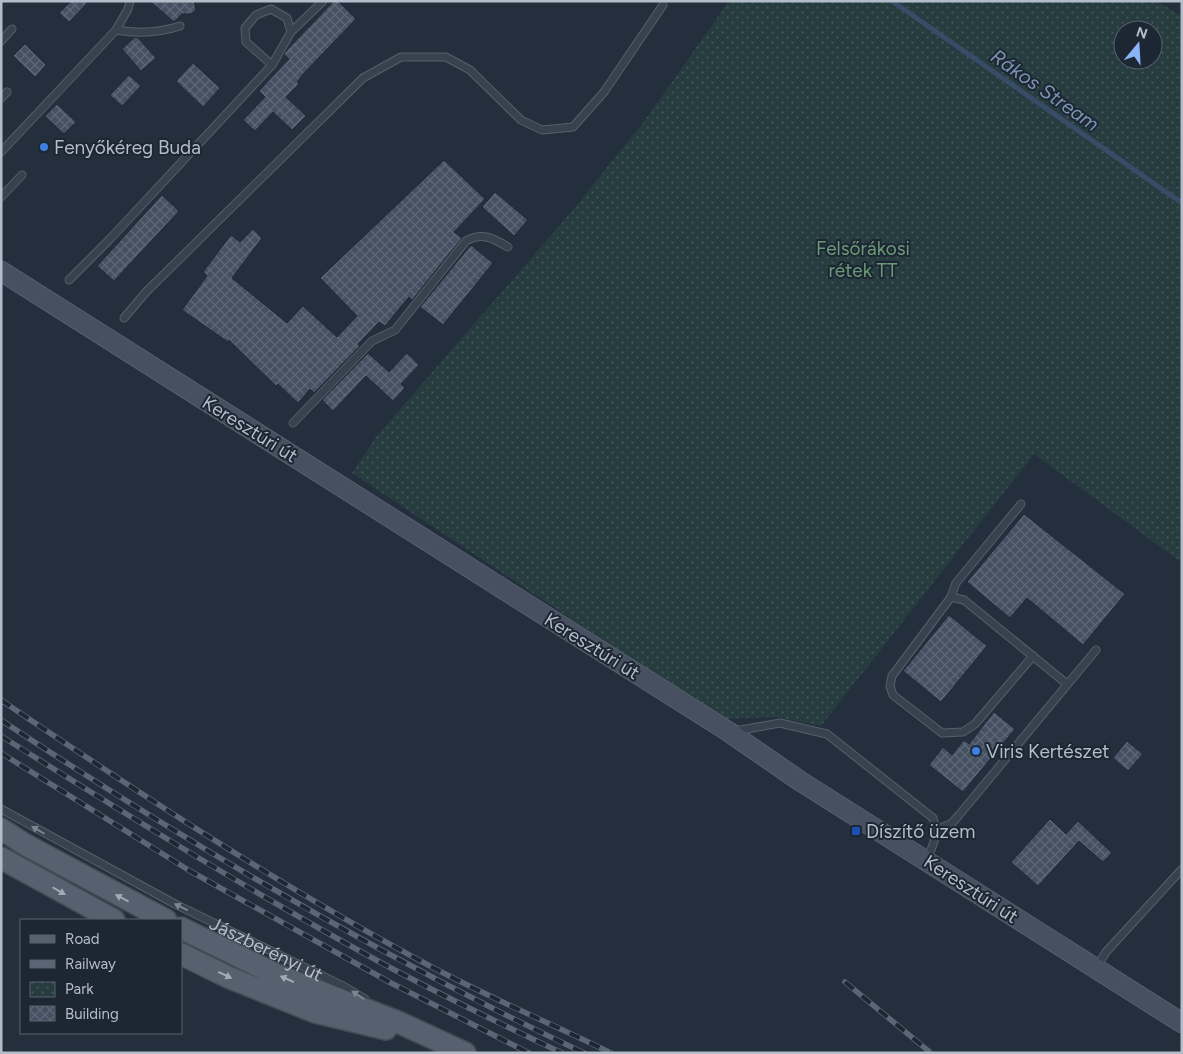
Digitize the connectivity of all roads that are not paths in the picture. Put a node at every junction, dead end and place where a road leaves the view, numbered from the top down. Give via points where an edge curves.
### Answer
1 (130, 1) edge
2 (323, 1) edge
3 (663, 5) dead end
4 (180, 26) dead end
5 (12, 28) dead end
6 (116, 30) junction
7 (291, 32) junction
8 (1, 41) edge
9 (272, 65) junction
10 (1, 152) edge
11 (22, 175) dead end
12 (1, 198) edge
13 (508, 246) dead end
14 (1, 271) edge
15 (70, 280) dead end
16 (124, 318) dead end
17 (293, 423) dead end
18 (1021, 504) dead end
19 (951, 597) junction
20 (1096, 650) dead end
21 (1032, 656) junction
22 (1067, 684) junction
23 (729, 732) junction
24 (1, 809) edge
25 (1, 830) edge
26 (936, 830) junction
27 (1, 858) edge
28 (925, 860) junction
29 (1182, 869) edge
30 (112, 919) edge
31 (164, 919) edge
32 (182, 928) edge
33 (182, 954) edge
34 (1096, 969) junction
35 (398, 1022) junction
36 (1182, 1023) edge
37 (460, 1050) edge

1 - 6 lane
2 - 7 lane
3 - 16 lane via 604,92 573,127 542,130 520,120 470,70 446,57 402,57 363,78 146,292
4 - 6 lane via 160,33
5 - 8 lane
6 - 10 lane
7 - 9 lane
7 - 9 lane via 287,18 270,9 256,15 245,28 246,42
9 - 15 lane
11 - 12 lane
13 - 17 lane via 496,239 476,236 466,241 394,330 372,341
14 - 23 main road, Keresztúri út
18 - 19 lane via 956,583
19 - 21 lane via 964,600
19 - 21 lane via 892,676 890,686 893,695 942,733 963,732 975,724
20 - 22 lane
21 - 22 lane
22 - 26 lane via 952,823
23 - 26 lane via 780,723 827,734 933,818
23 - 28 main road, Keresztúri út
35 -> 24 lane, Jászberényi út via 346,987 175,904
31 -> 25 main road
26 - 28 lane via 935,844
27 -> 30 main road
28 - 34 main road, Keresztúri út
29 - 34 lane via 1106,952
35 -> 32 main road, Jászberényi út via 306,988
33 -> 37 main road, Jászberényi út via 315,1012
34 - 36 main road, Keresztúri út
35 - 37 main road, Jászberényi út

